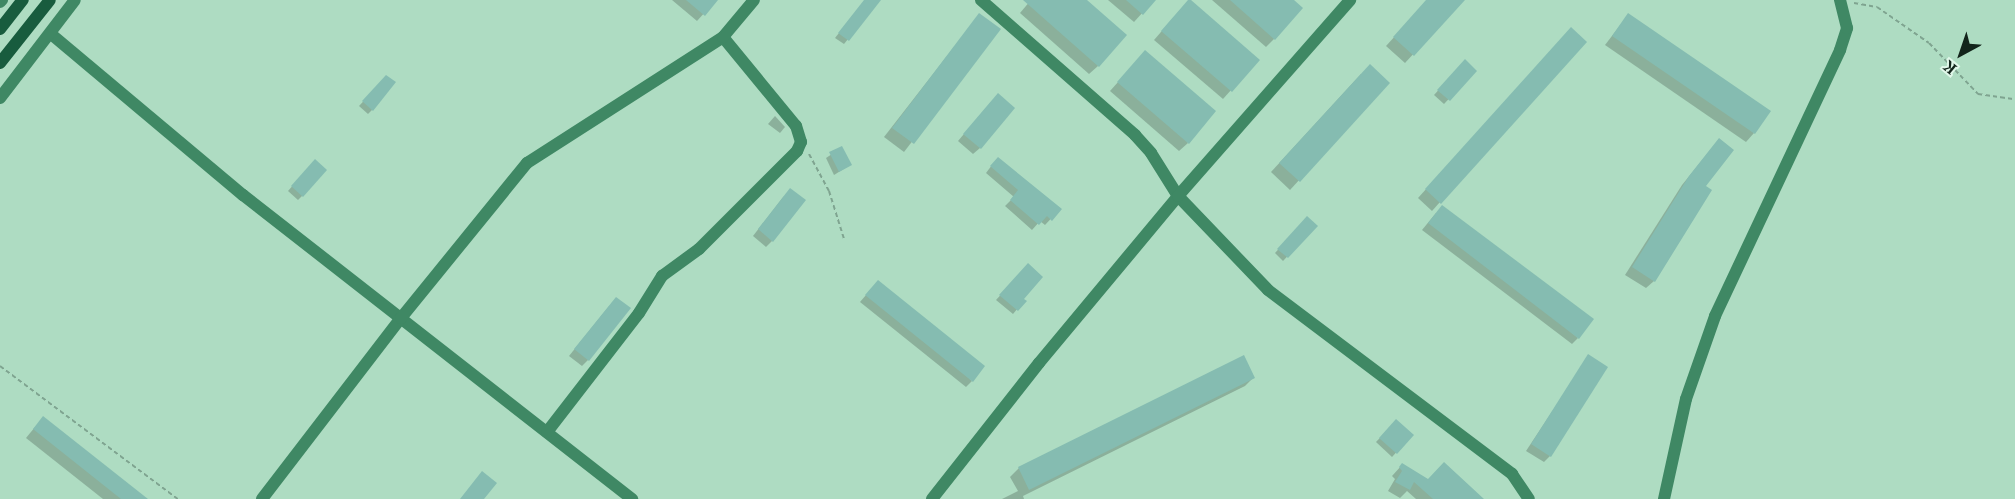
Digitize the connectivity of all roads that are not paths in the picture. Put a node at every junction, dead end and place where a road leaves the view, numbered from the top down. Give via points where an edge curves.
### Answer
1 (23, 0) edge
2 (50, 0) edge
3 (75, 0) edge
4 (754, 0) edge
5 (981, 0) edge
6 (1350, 0) edge
7 (1841, 1) edge
8 (0, 29) edge
9 (51, 34) junction
10 (723, 37) junction
11 (0, 63) edge
12 (0, 98) edge
13 (1178, 196) junction
14 (401, 318) junction
15 (546, 432) junction
16 (262, 499) edge
17 (632, 499) edge
18 (932, 499) edge
19 (1529, 499) edge
20 (1664, 499) edge

1 - 8 main road
2 - 11 main road
3 - 9 street
4 - 10 street
5 - 13 street via 1123,122 1151,153
6 - 13 street
7 - 20 street via 1847,28 1840,50 1715,316 1686,399
9 - 12 street
9 - 14 street via 243,195
10 - 14 street via 527,163
10 - 15 street via 787,112 801,142 797,151 699,249 662,276 639,312
13 - 18 street
13 - 19 street via 1268,290 1512,474
14 - 15 street
14 - 16 street
15 - 17 street

